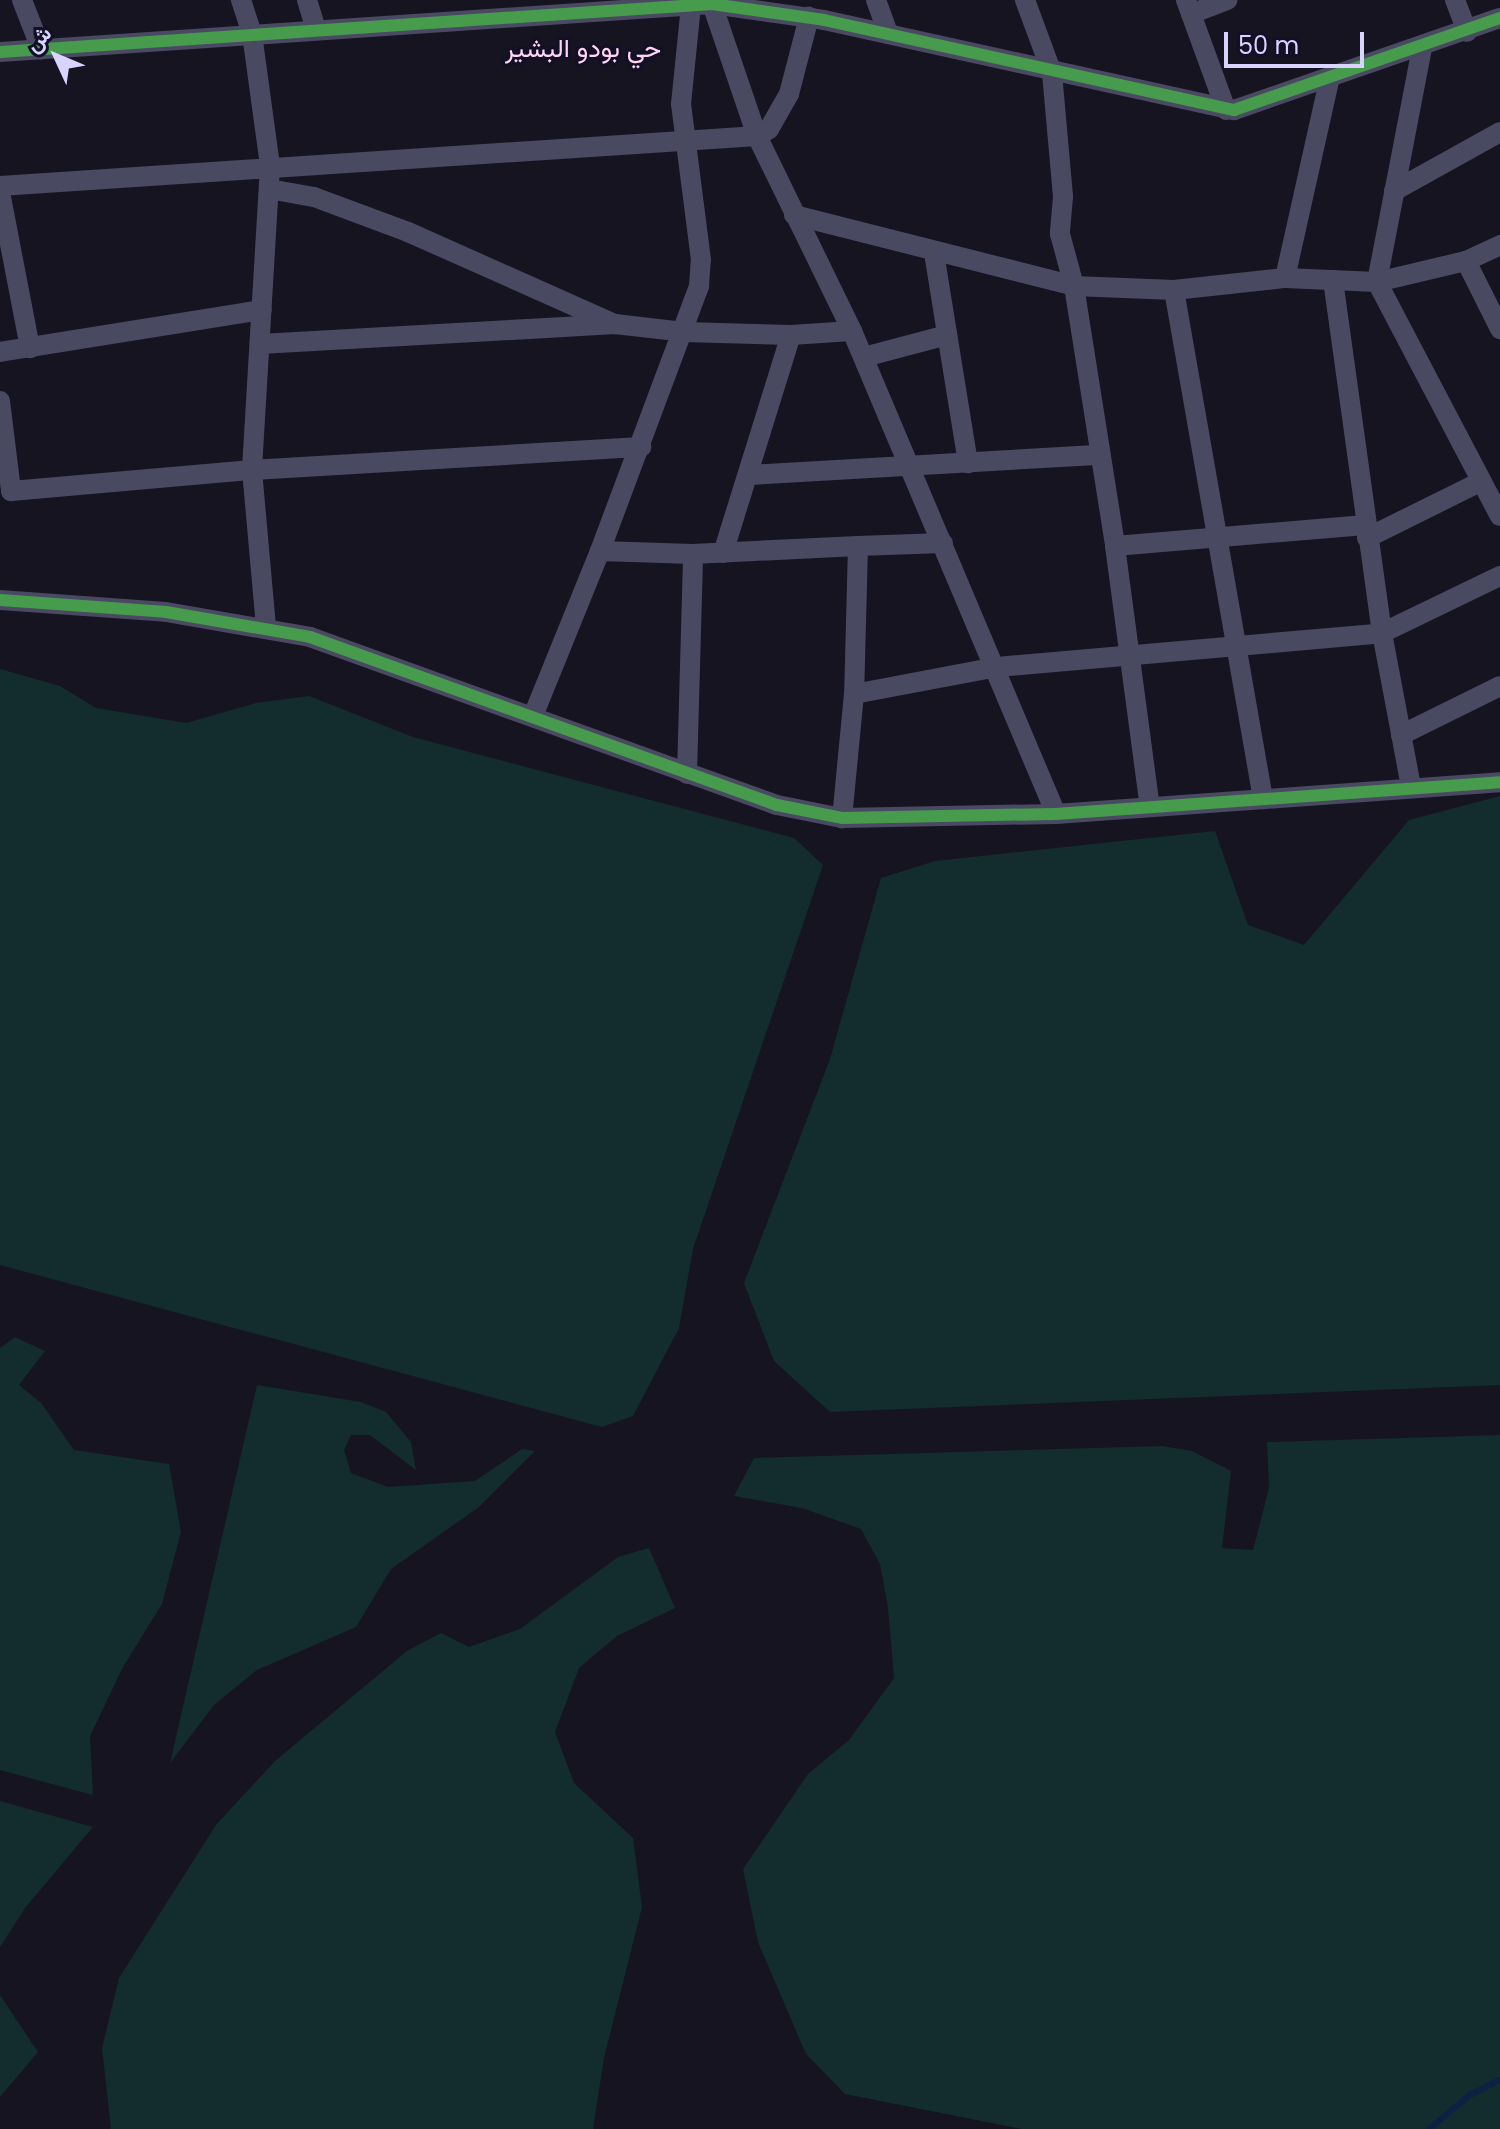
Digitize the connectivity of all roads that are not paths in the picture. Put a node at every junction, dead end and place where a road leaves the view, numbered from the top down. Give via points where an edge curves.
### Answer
1 (22, 0) edge
2 (241, 0) edge
3 (307, 0) edge
4 (876, 0) edge
5 (1025, 0) edge
6 (1227, 0) edge
7 (1455, 0) edge
8 (599, 4) edge
9 (701, 4) junction
10 (1189, 7) edge
11 (809, 17) junction
12 (1500, 18) edge
13 (316, 30) junction
14 (1467, 32) junction
15 (888, 33) junction
16 (252, 34) junction
17 (1422, 48) junction
18 (41, 49) junction
19 (0, 52) edge
20 (1052, 73) junction
21 (1329, 81) junction
22 (1226, 110) junction
23 (1500, 132) edge
24 (757, 136) junction
25 (687, 142) junction
26 (270, 166) junction
27 (0, 186) edge
28 (269, 189) junction
29 (1394, 191) junction
30 (0, 192) edge
31 (794, 215) junction
32 (1500, 245) edge
33 (934, 253) junction
34 (1466, 261) junction
35 (1285, 278) junction
36 (1333, 280) junction
37 (1377, 282) junction
38 (1074, 286) junction
39 (1174, 290) junction
40 (262, 310) junction
41 (615, 324) junction
42 (1500, 329) edge
43 (852, 331) junction
44 (684, 332) junction
45 (791, 335) junction
46 (947, 335) junction
47 (260, 344) junction
48 (30, 348) junction
49 (0, 352) edge
50 (864, 357) junction
51 (0, 401) edge
52 (641, 447) junction
53 (1100, 455) junction
54 (968, 463) junction
55 (913, 468) junction
56 (252, 470) junction
57 (749, 475) junction
58 (1482, 481) junction
59 (6, 491) edge
60 (1500, 516) edge
61 (1366, 532) junction
62 (1215, 538) junction
63 (943, 543) junction
64 (858, 546) junction
65 (1115, 546) junction
66 (600, 551) junction
67 (723, 553) junction
68 (693, 554) junction
69 (1500, 576) edge
70 (0, 600) edge
71 (266, 627) junction
72 (1382, 633) junction
73 (1237, 647) junction
74 (1133, 657) junction
75 (997, 667) junction
76 (1500, 686) edge
77 (854, 694) junction
78 (533, 716) junction
79 (1401, 735) junction
80 (687, 774) junction
81 (1500, 782) edge
82 (1411, 786) junction
83 (1263, 799) junction
84 (1150, 807) junction
85 (1056, 814) junction
86 (842, 818) junction

1 - 18 street
2 - 16 street
3 - 13 street
4 - 15 street
5 - 20 street
6 - 10 street
7 - 14 street
8 - 9 street
8 - 13 street
9 - 11 street
9 - 24 street
9 - 25 street via 682,75
10 - 22 street
11 - 15 street
11 - 24 street via 789,94 769,129
12 - 14 street
13 - 16 street
14 - 17 street
15 - 20 street
16 - 18 street
16 - 26 street
17 - 21 street
17 - 29 street
18 - 19 street
20 - 22 street
20 - 38 street via 1063,197 1060,234
21 - 22 street via 1259,106
21 - 35 street
23 - 29 street
24 - 25 street
24 - 31 street
25 - 26 street
25 - 44 street via 701,260
26 - 27 street
26 - 28 street
28 - 40 street
28 - 41 street via 314,197 408,232
29 - 37 street
30 - 48 street
31 - 33 street
31 - 43 street
32 - 34 street
33 - 38 street
33 - 46 street
34 - 37 street
34 - 42 street
35 - 36 street
35 - 39 street
36 - 37 street
36 - 61 street
37 - 58 street
38 - 39 street
38 - 53 street
39 - 62 street
40 - 47 street
40 - 48 street
41 - 44 street
41 - 47 street
43 - 45 street
43 - 50 street
44 - 45 street
44 - 52 street
45 - 57 street
46 - 50 street
46 - 54 street
47 - 56 street
48 - 49 street
50 - 55 street
51 - 59 street
52 - 56 street
52 - 66 street
53 - 54 street
53 - 65 street
54 - 55 street
55 - 57 street
55 - 63 street
56 - 59 street
56 - 71 street
57 - 67 street
58 - 60 street
58 - 61 street
61 - 62 street
61 - 72 street
62 - 65 street
62 - 73 street
63 - 64 street
63 - 75 street
64 - 67 street
64 - 77 street
65 - 74 street
66 - 68 street
66 - 78 street
67 - 68 street
68 - 80 street
69 - 72 street
70 - 71 street via 166,612
71 - 78 street via 310,637
72 - 73 street
72 - 79 street
73 - 74 street
73 - 83 street
74 - 75 street
74 - 84 street
75 - 77 street
75 - 85 street
76 - 79 street
77 - 86 street
78 - 80 street
79 - 82 street
80 - 86 street via 777,805
81 - 82 street
82 - 83 street
83 - 84 street
84 - 85 street
85 - 86 street

